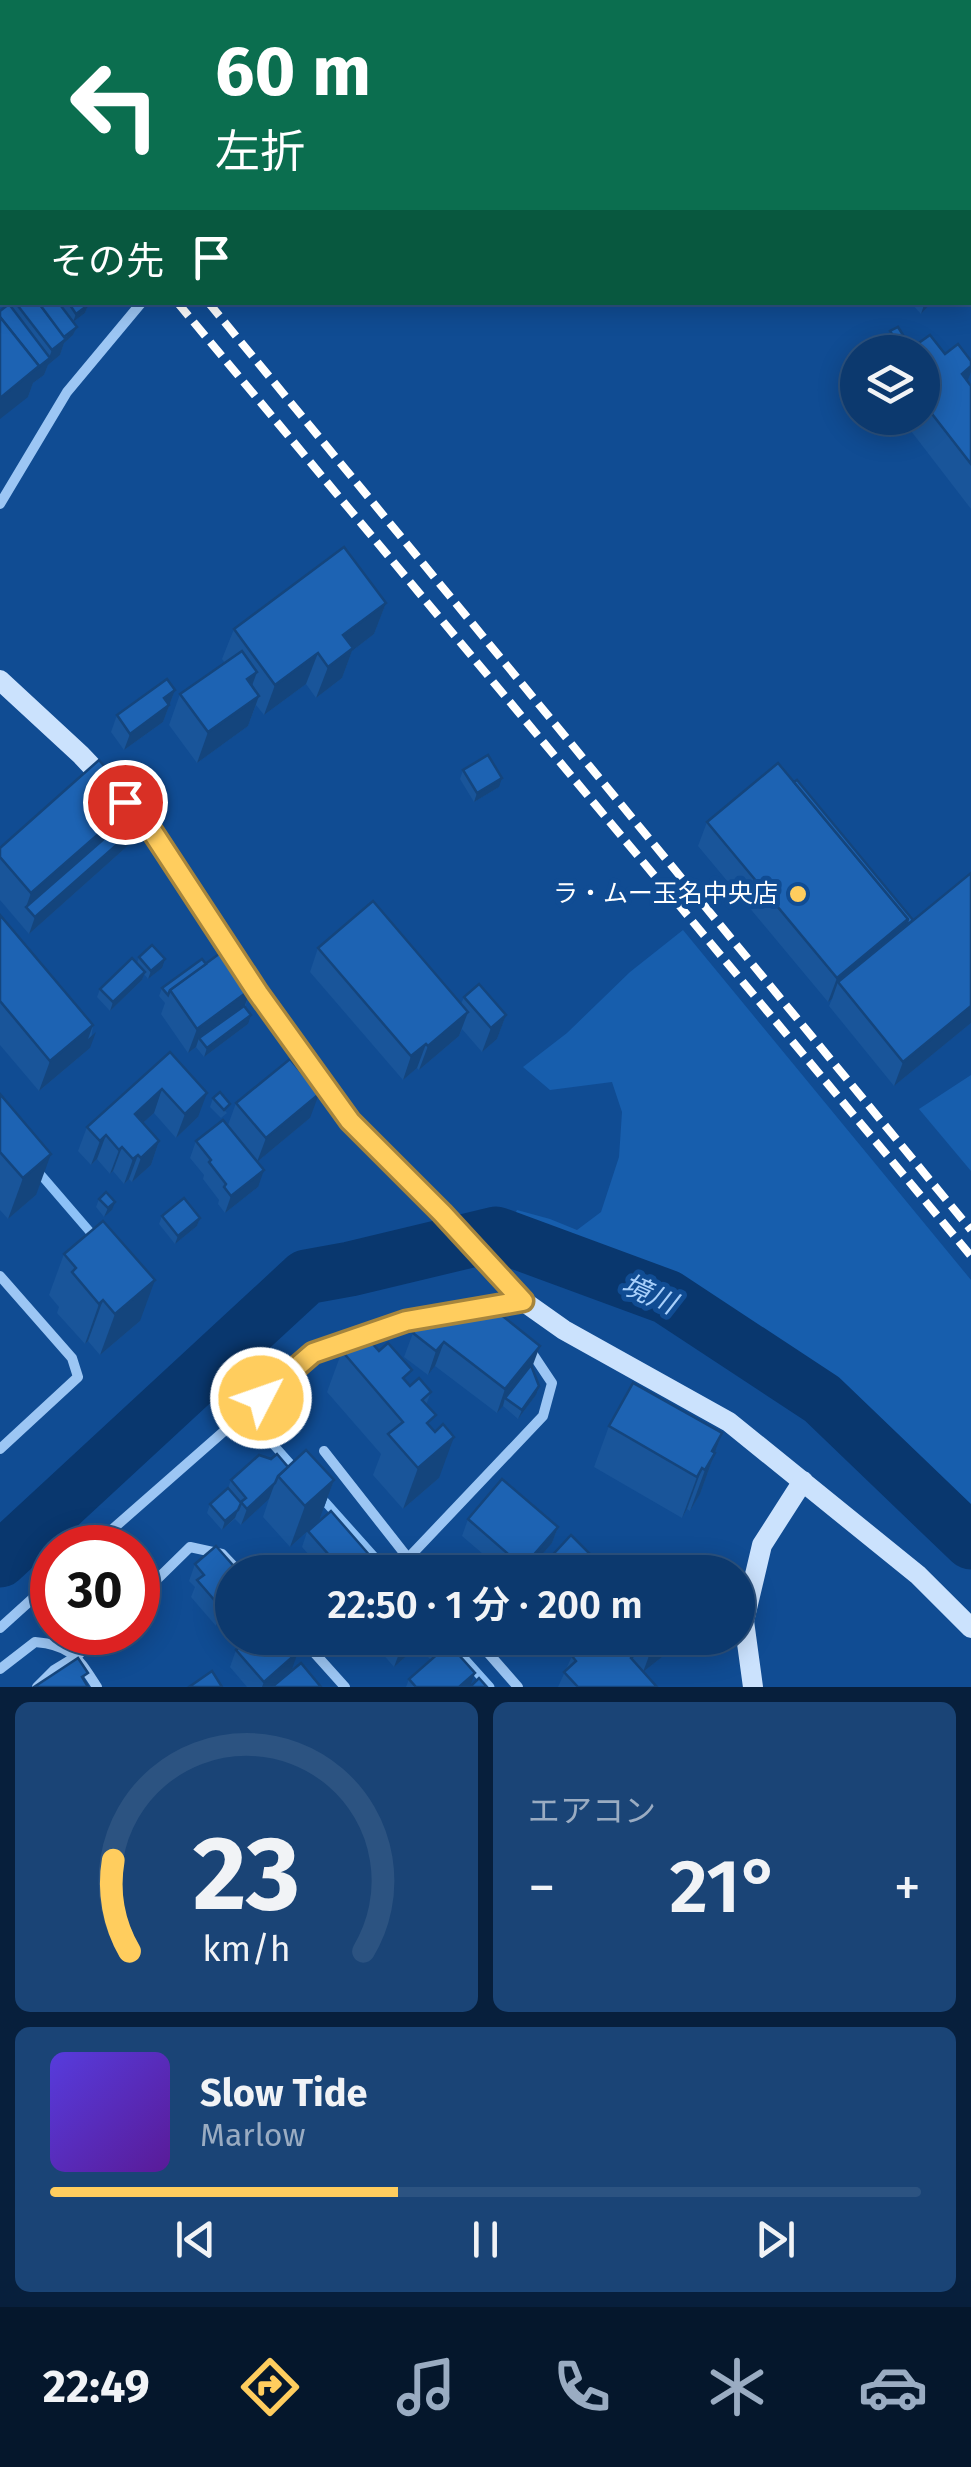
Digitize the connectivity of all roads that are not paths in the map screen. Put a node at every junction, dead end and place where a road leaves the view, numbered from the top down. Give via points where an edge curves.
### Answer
1 (140, 305) edge
2 (0, 504) edge
3 (0, 680) edge
4 (0, 1276) edge
5 (523, 1301) junction
6 (489, 1306) junction
7 (472, 1309) edge
8 (456, 1312) edge
9 (502, 1320) edge
10 (528, 1348) edge
11 (0, 1449) edge
12 (324, 1451) dead end
13 (803, 1481) junction
14 (117, 1525) edge
15 (223, 1555) edge
16 (393, 1555) edge
17 (412, 1555) edge
18 (160, 1576) edge
19 (30, 1601) edge
20 (0, 1628) edge
21 (971, 1628) edge
22 (317, 1655) edge
23 (490, 1655) edge
24 (77, 1656) junction
25 (0, 1669) edge
26 (36, 1687) edge
27 (97, 1687) edge
28 (344, 1687) edge
29 (518, 1687) edge
30 (753, 1687) edge

1 - 2 street via 67,392
3 - 5 street via 148,825 350,1121
4 - 11 street via 72,1358 78,1377
5 - 6 street
5 - 13 street via 729,1422
6 - 7 street
6 - 9 street
8 - 14 street via 406,1321 313,1353
10 - 17 street via 552,1383 543,1416
12 - 16 street
13 - 21 street
13 - 30 street via 762,1545 744,1621
15 - 18 street via 190,1547
19 - 20 street
22 - 28 street
23 - 29 street
24 - 25 street via 35,1642
24 - 26 street
24 - 27 street

